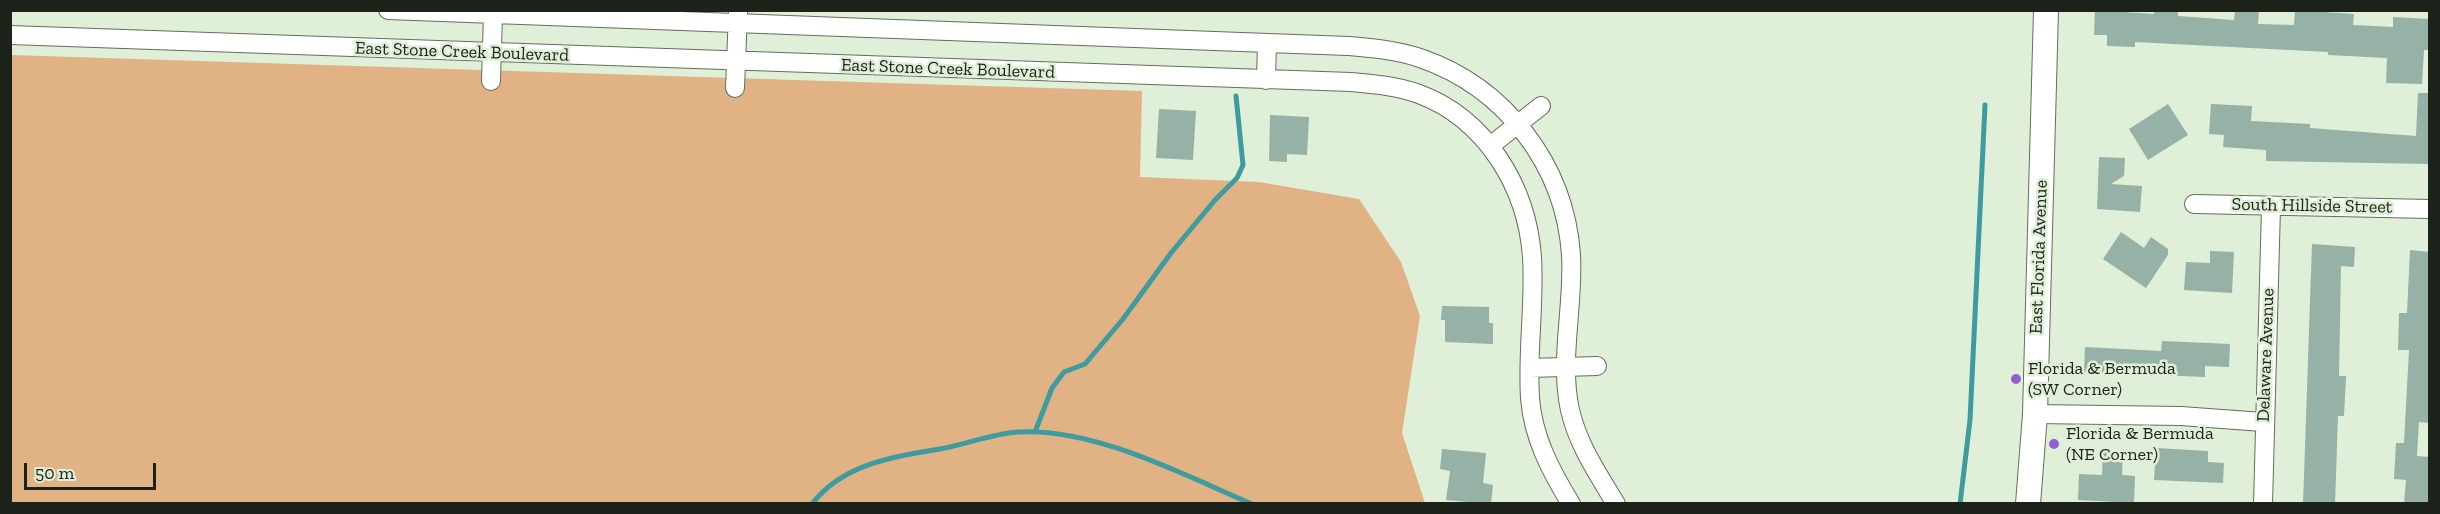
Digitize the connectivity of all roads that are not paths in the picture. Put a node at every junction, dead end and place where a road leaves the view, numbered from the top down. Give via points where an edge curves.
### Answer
1 (388, 10) edge
2 (2046, 10) edge
3 (493, 14) junction
4 (738, 17) edge
5 (10, 35) edge
6 (1267, 43) junction
7 (492, 53) junction
8 (736, 61) junction
9 (1266, 80) junction
10 (491, 81) dead end
11 (735, 88) dead end
12 (1541, 106) dead end
13 (1518, 124) junction
14 (1490, 146) junction
15 (2194, 204) dead end
16 (2271, 207) junction
17 (2430, 209) edge
18 (1597, 366) dead end
19 (1566, 367) junction
20 (1530, 368) junction
21 (2035, 414) junction
22 (2264, 422) junction
23 (1571, 504) edge
24 (1616, 504) edge
25 (2028, 504) edge
26 (2263, 504) edge

1 - 3 street, East Stone Creek Boulevard
2 - 21 street, East Florida Avenue
3 - 4 street, East Stone Creek Boulevard
3 - 7 street
4 - 6 street, East Stone Creek Boulevard
4 - 8 street
5 - 7 street, East Stone Creek Boulevard
6 - 9 street
6 - 13 street, East Stone Creek Boulevard via 1382,49 1418,57 1477,86
7 - 8 street, East Stone Creek Boulevard
7 - 10 street
8 - 9 street, East Stone Creek Boulevard
8 - 11 street
9 - 14 street, East Stone Creek Boulevard via 1351,82 1402,89 1450,110 1477,130
12 - 13 street
13 - 14 street
13 - 19 street, East Stone Creek Boulevard via 1547,165 1568,230 1571,257
14 - 20 street, East Stone Creek Boulevard via 1512,180 1530,233
15 - 16 street, South Hillside Street
16 - 17 street, South Hillside Street
16 - 22 street, Delaware Avenue
18 - 19 street
19 - 20 street
19 - 24 street, East Stone Creek Boulevard via 1570,411 1578,435
20 - 23 street, East Stone Creek Boulevard via 1536,431 1544,456
21 - 22 street via 2181,416
21 - 25 street, East Florida Avenue
22 - 26 street, Delaware Avenue

